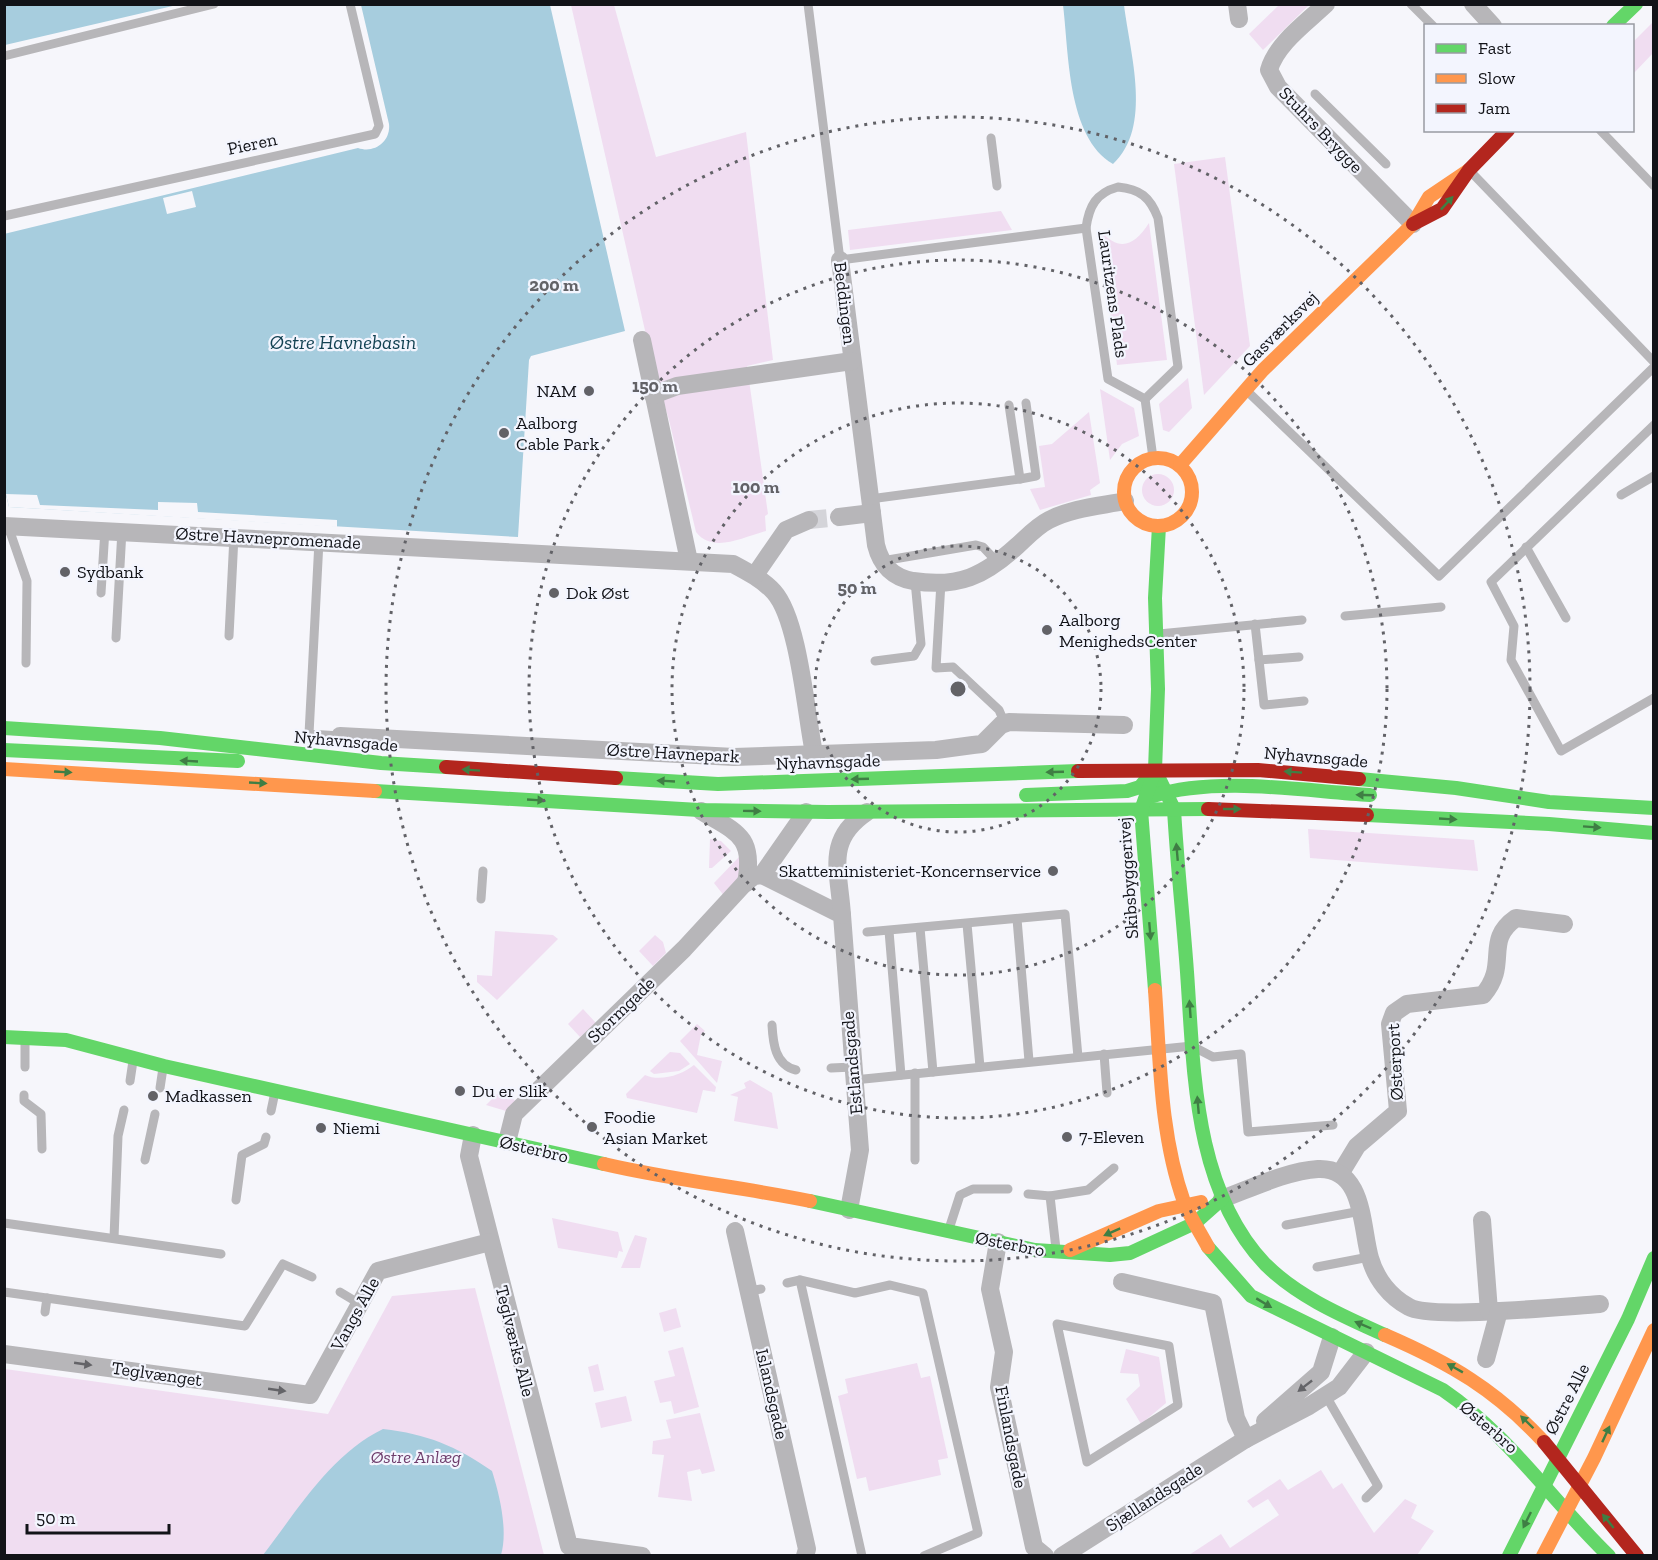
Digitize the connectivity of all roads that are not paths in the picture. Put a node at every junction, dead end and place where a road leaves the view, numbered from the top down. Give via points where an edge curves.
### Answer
1 (214, 4) edge
2 (350, 4) edge
3 (808, 4) edge
4 (1326, 4) edge
5 (1411, 4) edge
6 (1636, 4) edge
7 (1431, 24) edge
8 (1615, 24) edge
9 (4, 56) edge
10 (1315, 94) dead end
11 (1506, 132) edge
12 (1602, 132) edge
13 (991, 138) dead end
14 (1386, 164) dead end
15 (1469, 170) junction
16 (998, 186) dead end
17 (1653, 186) edge
18 (4, 216) edge
19 (1413, 224) junction
20 (1086, 228) junction
21 (840, 260) junction
22 (642, 340) dead end
23 (852, 361) junction
24 (1653, 362) edge
25 (1653, 367) edge
26 (1245, 389) junction
27 (653, 395) junction
28 (1145, 399) junction
29 (1026, 403) dead end
30 (1009, 405) dead end
31 (1653, 425) edge
32 (1153, 458) junction
33 (1180, 465) junction
34 (1653, 476) edge
35 (1020, 479) junction
36 (1621, 495) dead end
37 (1125, 501) junction
38 (871, 506) junction
39 (839, 517) tunnel mouth
40 (809, 520) tunnel mouth
41 (6, 526) edge
42 (1159, 526) junction
43 (114, 530) junction
44 (234, 536) junction
45 (319, 541) junction
46 (1526, 547) junction
47 (689, 561) junction
48 (882, 561) junction
49 (998, 563) junction
50 (755, 575) junction
51 (915, 581) junction
52 (941, 582) junction
53 (102, 592) dead end
54 (1441, 607) dead end
55 (1345, 616) dead end
56 (1566, 618) dead end
57 (1302, 620) dead end
58 (1256, 624) junction
59 (1157, 635) junction
60 (229, 636) dead end
61 (116, 638) dead end
62 (1299, 657) dead end
63 (1259, 660) junction
64 (875, 661) dead end
65 (26, 663) dead end
66 (1653, 699) edge
67 (1304, 701) dead end
68 (1005, 724) junction
69 (1124, 725) dead end
70 (4, 728) edge
71 (340, 736) joint
72 (4, 750) edge
73 (814, 753) junction
74 (310, 757) junction
75 (7, 768) edge
76 (1155, 770) junction
77 (1167, 791) junction
78 (1549, 802) junction
79 (1653, 808) edge
80 (1174, 809) junction
81 (699, 810) junction
82 (1141, 810) junction
83 (806, 812) junction
84 (867, 812) junction
85 (1653, 833) edge
86 (483, 871) dead end
87 (754, 879) junction
88 (481, 899) dead end
89 (842, 915) junction
90 (1017, 919) junction
91 (968, 924) junction
92 (1564, 924) dead end
93 (920, 928) junction
94 (889, 931) junction
95 (867, 932) dead end
96 (772, 1025) dead end
97 (4, 1036) edge
98 (26, 1037) junction
99 (1192, 1046) junction
100 (1160, 1048) junction
101 (1104, 1054) junction
102 (1077, 1057) junction
103 (134, 1059) junction
104 (1029, 1061) junction
105 (25, 1066) dead end
106 (164, 1066) junction
107 (980, 1066) junction
108 (831, 1068) dead end
109 (796, 1070) dead end
110 (933, 1072) junction
111 (853, 1073) junction
112 (915, 1073) junction
113 (901, 1075) junction
114 (130, 1081) dead end
115 (160, 1088) dead end
116 (275, 1090) junction
117 (1107, 1093) dead end
118 (24, 1095) dead end
119 (124, 1110) dead end
120 (271, 1111) dead end
121 (155, 1114) dead end
122 (1333, 1125) dead end
123 (473, 1135) junction
124 (266, 1137) dead end
125 (507, 1142) junction
126 (42, 1149) dead end
127 (145, 1160) dead end
128 (915, 1160) dead end
129 (1114, 1167) dead end
130 (1340, 1174) junction
131 (1008, 1190) dead end
132 (1028, 1194) dead end
133 (1050, 1197) junction
134 (1222, 1199) junction
135 (236, 1200) dead end
136 (1185, 1204) junction
137 (849, 1210) junction
138 (1361, 1211) junction
139 (1482, 1220) dead end
140 (4, 1223) edge
141 (1195, 1223) junction
142 (1286, 1226) dead end
143 (735, 1231) dead end
144 (949, 1232) junction
145 (114, 1238) junction
146 (489, 1242) junction
147 (998, 1242) junction
148 (1060, 1252) junction
149 (221, 1254) dead end
150 (1369, 1257) junction
151 (1653, 1258) edge
152 (1317, 1267) dead end
153 (312, 1277) dead end
154 (800, 1280) junction
155 (1122, 1282) dead end
156 (787, 1283) dead end
157 (4, 1292) edge
158 (340, 1292) dead end
159 (47, 1298) junction
160 (363, 1299) junction
161 (1600, 1304) dead end
162 (1494, 1311) junction
163 (45, 1312) dead end
164 (1653, 1330) edge
165 (1332, 1337) junction
166 (1366, 1352) junction
167 (4, 1354) edge
168 (1486, 1359) dead end
169 (1071, 1390) joint
170 (310, 1395) joint
171 (1326, 1396) junction
172 (1246, 1439) junction
173 (1558, 1458) junction
174 (1545, 1484) junction
175 (1580, 1486) junction
176 (1366, 1498) dead end
177 (1567, 1510) junction
178 (642, 1556) edge
179 (805, 1556) edge
180 (862, 1556) edge
181 (924, 1556) edge
182 (1045, 1556) edge
183 (1062, 1556) edge
184 (1509, 1556) edge
185 (1543, 1556) edge
186 (1609, 1556) edge
187 (1637, 1556) edge

1 - 9 lane
2 - 18 lane, Pieren via 380,126 375,134
3 - 21 lane, Beddingen
4 - 19 street, Stuhrs Brygge via 1277,53 1269,70 1278,87
5 - 7 lane
6 - 8 street
10 - 14 lane
11 - 15 street, Gasværksvej
12 - 17 lane
13 - 16 lane
15 - 19 street, Gasværksvej via 1429,197
15 - 24 lane
19 - 26 street, Gasværksvej
20 - 21 lane
20 - 28 lane, Lauritzens Plads via 1108,380
20 - 28 lane, Lauritzens Plads via 1095,200 1104,191 1118,187 1143,194 1153,204 1158,218 1178,367
21 - 23 street, Beddingen
22 - 27 street
23 - 27 street via 677,386
23 - 38 street, Beddingen
25 - 26 lane via 1439,576
26 - 33 street, Gasværksvej
27 - 47 street
28 - 32 lane
29 - 35 lane via 1035,476
30 - 35 lane
31 - 46 lane
32 - 33 street
32 - 37 street via 1133,468 1124,490
33 - 42 street via 1192,485 1188,507 1172,523
34 - 36 lane
35 - 38 lane
37 - 42 street via 1138,520
37 - 49 street via 1048,520
38 - 39 street
38 - 48 street, Beddingen
40 - 50 street via 786,530
41 - 43 street, Østre Havnepromenade
41 - 65 lane via 27,581
42 - 59 street via 1155,579
43 - 44 street, Østre Havnepromenade
43 - 53 lane
43 - 61 lane
44 - 45 street, Østre Havnepromenade
44 - 60 lane
45 - 47 street, Østre Havnepromenade
45 - 71 lane via 309,734
46 - 56 lane
46 - 66 lane via 1491,582 1514,626 1511,660 1561,751
47 - 50 street via 733,564
48 - 49 lane via 976,545
48 - 51 street via 893,573
49 - 52 street via 964,581
50 - 73 street via 776,594 786,614 801,668
51 - 52 street
51 - 64 lane via 921,644 914,656
52 - 68 lane via 936,668 953,667 999,710
54 - 55 lane
57 - 58 lane
58 - 59 lane
58 - 63 lane
59 - 76 street
62 - 63 lane
63 - 67 lane via 1264,705
68 - 69 street
68 - 73 street, Østre Havnepark via 982,744 936,750
70 - 74 street, Nyhavnsgade via 160,738
71 - 73 street, Østre Havnepark via 724,757
74 -> 72 street via 219,762
76 -> 74 street, Nyhavnsgade via 718,784
75 -> 81 street
76 - 77 street
78 -> 76 street, Nyhavnsgade via 1332,775
76 - 82 street, Skibsbyggerivej
76 - 84 street via 1140,787 1127,791 1034,795
78 -> 77 street via 1215,788
77 - 80 street
77 - 82 street via 1155,795
78 - 79 street, Nyhavnsgade
80 - 82 street
80 -> 85 street via 1549,824
99 -> 80 street
81 -> 83 street
81 - 87 street via 734,831 747,844
82 - 84 street
82 -> 100 street, Skibsbyggerivej
83 - 84 street
83 - 87 street, Stormgade
84 - 89 street, Estlandsgade via 849,826 839,843
86 - 88 lane
87 - 89 street
87 - 125 street, Stormgade via 514,1114
89 - 111 street, Estlandsgade
90 - 91 lane
90 - 102 lane via 1065,914
90 - 104 lane
91 - 93 lane
91 - 107 lane
92 - 130 street, Østerport via 1516,918 1498,938 1495,982 1483,995 1407,1004 1394,1013 1390,1024 1398,1111 1357,1146
93 - 94 lane
93 - 110 lane
94 - 95 lane
94 - 113 lane
96 - 109 lane via 778,1059
97 - 98 street, Østerbro
98 - 103 street, Østerbro via 66,1040
98 - 105 lane
99 - 100 lane
99 - 122 lane via 1214,1057 1241,1054 1248,1132
134 -> 99 street via 1203,1141
100 - 101 lane
100 - 136 street, Skibsbyggerivej via 1167,1135
101 - 102 lane
101 - 117 lane
102 - 104 lane
103 - 106 street, Østerbro
103 - 114 lane
104 - 107 lane
106 - 115 lane
106 - 116 street, Østerbro
107 - 110 lane
108 - 111 lane
110 - 112 lane
111 - 113 lane
111 - 137 street, Estlandsgade via 860,1150
112 - 113 lane
112 - 128 lane
116 - 120 lane
116 - 123 street, Østerbro
118 - 126 lane via 24,1101 41,1114
119 - 145 lane via 118,1136
121 - 127 lane
123 - 125 street, Østerbro
123 - 146 street, Teglværks Alle via 469,1156
124 - 135 lane via 264,1144 242,1155
125 - 137 street, Østerbro via 665,1178 748,1188
129 - 133 lane via 1088,1190
130 - 134 street, Østerbro via 1321,1169 1304,1171
130 - 138 street via 1350,1184
131 - 144 lane via 973,1189 960,1195
132 - 133 lane
133 - 148 lane
134 - 136 street, Østerbro
134 - 141 street, Østerbro
173 -> 134 street, Østerbro via 1538,1432 1477,1381 1417,1348 1313,1301 1281,1278 1244,1237
136 - 141 street, Østerbro
136 -> 148 street, Østerbro
137 - 144 street, Østerbro
138 - 142 lane
138 - 150 street
139 - 162 street
140 - 145 lane
141 - 148 street, Østerbro via 1130,1252
141 -> 165 street, Østerbro via 1210,1250 1251,1296
143 - 179 street, Islandsgade via 755,1290 807,1549
144 - 147 street, Østerbro
145 - 149 lane
146 - 160 street, Vangs Alle via 378,1271
146 - 178 street, Teglværks Alle via 569,1546
147 - 148 street, Østerbro
147 - 182 street, Finlandsgade via 990,1289 1004,1352 999,1387 1034,1546
150 - 152 lane
150 - 162 street via 1381,1283 1411,1309
151 - 173 street, Østre Alle via 1628,1319
153 - 159 lane via 283,1264 244,1326
154 - 156 lane
154 - 180 lane
154 - 181 lane via 855,1293 890,1285 923,1293 978,1533
155 - 172 street via 1213,1303 1236,1418
157 - 159 lane
158 - 160 lane
159 - 163 lane
160 - 170 street, Vangs Alle
161 - 162 street
162 - 168 street
175 -> 164 street
165 - 166 street, Østerbro
165 -> 172 street, Sjællandsgade via 1321,1372
166 - 171 street, Sjællandsgade via 1339,1387
166 - 174 street, Østerbro via 1467,1404 1500,1433
167 -> 170 street, Teglvænget via 39,1355
169 - 169 lane via 1057,1324 1169,1346 1178,1405 1087,1461
171 - 172 street, Sjællandsgade
171 - 176 lane via 1378,1486
172 - 183 street, Sjællandsgade
173 - 174 street, Østre Alle
173 - 175 street, Østerbro
174 - 177 street, Østerbro
174 -> 184 street, Østre Alle
175 - 177 street
187 -> 175 street, Østerbro
177 - 185 street
177 - 186 street, Østerbro

